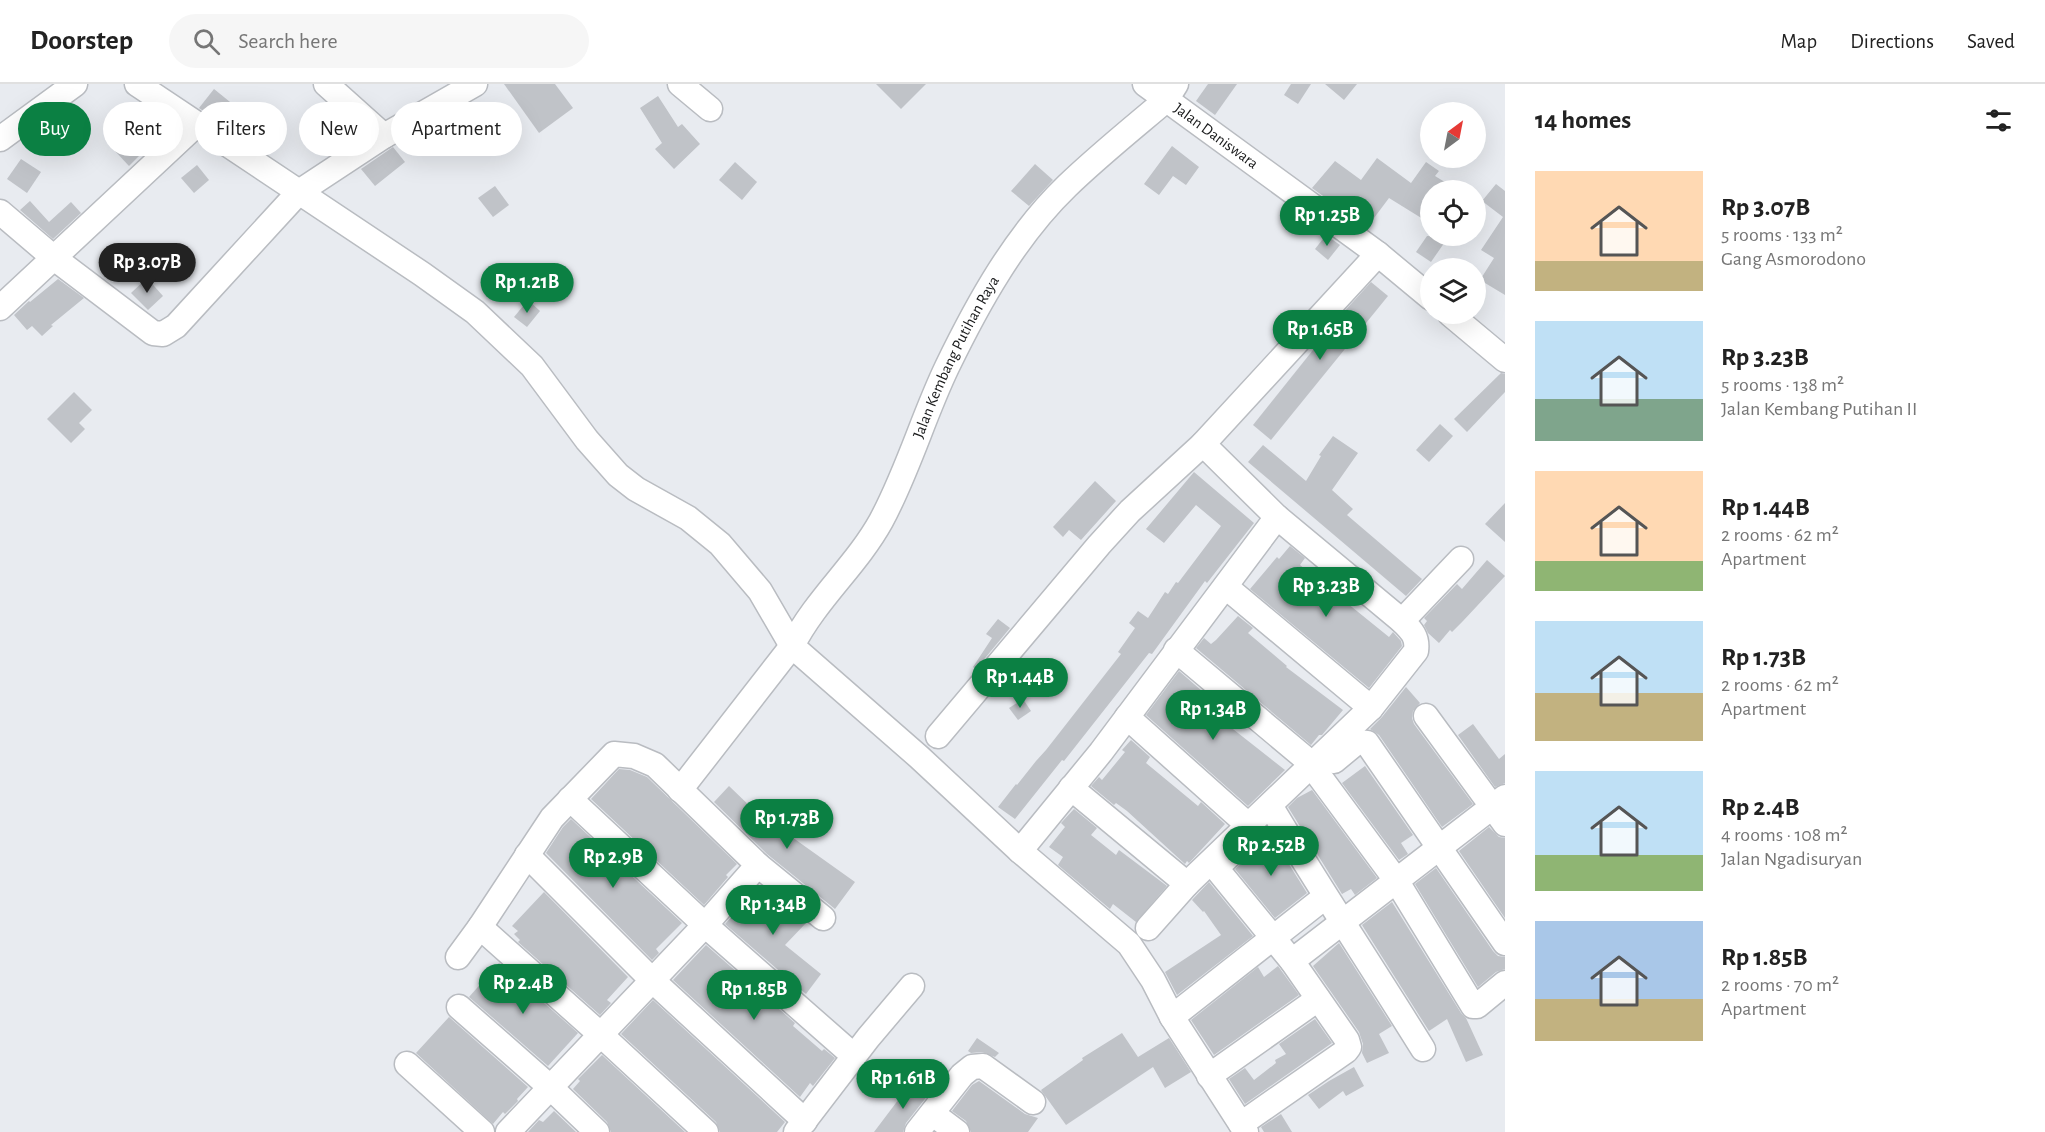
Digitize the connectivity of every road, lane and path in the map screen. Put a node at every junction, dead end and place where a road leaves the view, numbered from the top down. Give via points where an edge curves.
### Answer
1 (75, 84) edge
2 (137, 84) edge
3 (326, 84) edge
4 (680, 84) edge
5 (1145, 84) edge
6 (472, 85) edge
7 (1171, 92) edge
8 (710, 109) dead end
9 (195, 123) edge
10 (195, 126) edge
11 (384, 136) junction
12 (0, 139) edge
13 (245, 156) edge
14 (299, 192) junction
15 (0, 212) edge
16 (1378, 254) junction
17 (54, 258) junction
18 (1420, 289) edge
19 (0, 308) edge
20 (1462, 324) edge
21 (1505, 360) edge
22 (1203, 444) junction
23 (1277, 517) junction
24 (1461, 559) dead end
25 (1226, 586) junction
26 (1402, 621) junction
27 (792, 646) junction
28 (1176, 650) junction
29 (1371, 708) junction
30 (1425, 716) dead end
31 (1127, 717) junction
32 (938, 736) dead end
33 (1315, 768) junction
34 (1071, 788) junction
35 (680, 790) junction
36 (570, 799) junction
37 (1501, 809) edge
38 (1274, 812) junction
39 (1248, 825) junction
40 (1439, 848) junction
41 (1020, 851) junction
42 (527, 855) junction
43 (759, 865) junction
44 (1396, 880) junction
45 (1187, 884) junction
46 (1325, 897) junction
47 (823, 918) dead end
48 (1343, 921) junction
49 (705, 925) junction
50 (480, 927) junction
51 (1149, 928) dead end
52 (1274, 938) junction
53 (1505, 943) edge
54 (458, 957) dead end
55 (1292, 961) junction
56 (652, 980) junction
57 (1505, 983) edge
58 (912, 986) dead end
59 (1318, 999) junction
60 (459, 1007) dead end
61 (1172, 1017) junction
62 (600, 1034) junction
63 (1423, 1048) dead end
64 (854, 1056) junction
65 (407, 1064) dead end
66 (1209, 1076) junction
67 (550, 1087) junction
68 (1033, 1102) dead end
69 (933, 1114) junction
70 (801, 1126) edge
71 (1243, 1128) edge
72 (482, 1132) edge
73 (508, 1132) edge
74 (597, 1132) edge
75 (706, 1132) edge
76 (917, 1132) edge
77 (957, 1132) edge

1 - 12 street
2 - 9 street
3 - 11 street
4 - 8 street
5 - 7 street, Jalan Daniswara
6 - 11 street
7 - 16 street, Jalan Daniswara
7 - 27 street, Jalan Kembang Putihan Raya via 1066,187 1029,229 962,338 879,524 805,622
10 - 17 street
11 - 14 street
13 - 14 street
14 - 17 street via 176,326 163,334 153,333
14 - 27 street via 475,312 532,366 618,475 688,518 720,544 760,591
15 - 17 street
16 - 18 street, Jalan Daniswara
16 - 22 street
17 - 19 street
20 - 21 street
22 - 23 street
22 - 32 street via 1099,544
23 - 25 street
23 - 26 street
24 - 26 street
25 - 28 street
25 - 29 street
26 - 29 street via 1414,633 1416,651
27 - 35 street, Jalan Kembang Putihan Raya
27 - 41 street
28 - 31 street
28 - 33 street
29 - 33 street
30 - 37 street
31 - 34 street
31 - 39 street
33 - 38 street
33 - 39 street
33 - 40 street via 1358,742 1367,743
33 - 44 street
34 - 41 street
34 - 45 street
35 - 36 street via 655,765 634,756 614,754
35 - 43 street
36 - 42 street
36 - 49 street
37 - 40 street
38 - 46 street
38 - 52 street via 1216,868
39 - 45 street
40 - 44 street
40 - 53 street
41 - 61 street via 1129,944
42 - 50 street
42 - 56 street
43 - 47 street
43 - 49 street
44 - 48 street
44 - 57 street via 1473,1006
45 - 51 street
46 - 48 street
46 - 52 street
48 - 55 street
48 - 63 street
49 - 56 street
49 - 64 street
50 - 54 street
50 - 62 street
52 - 55 street
52 - 61 street
55 - 59 street
56 - 62 street
56 - 70 street
58 - 64 street
59 - 66 street
59 - 71 street via 1347,1040 1346,1051
60 - 67 street
61 - 66 street
62 - 67 street
62 - 75 street
64 - 70 street
65 - 72 street
66 - 71 street
67 - 73 street
67 - 74 street
68 - 69 street via 983,1066 972,1067
69 - 76 street
69 - 77 street

